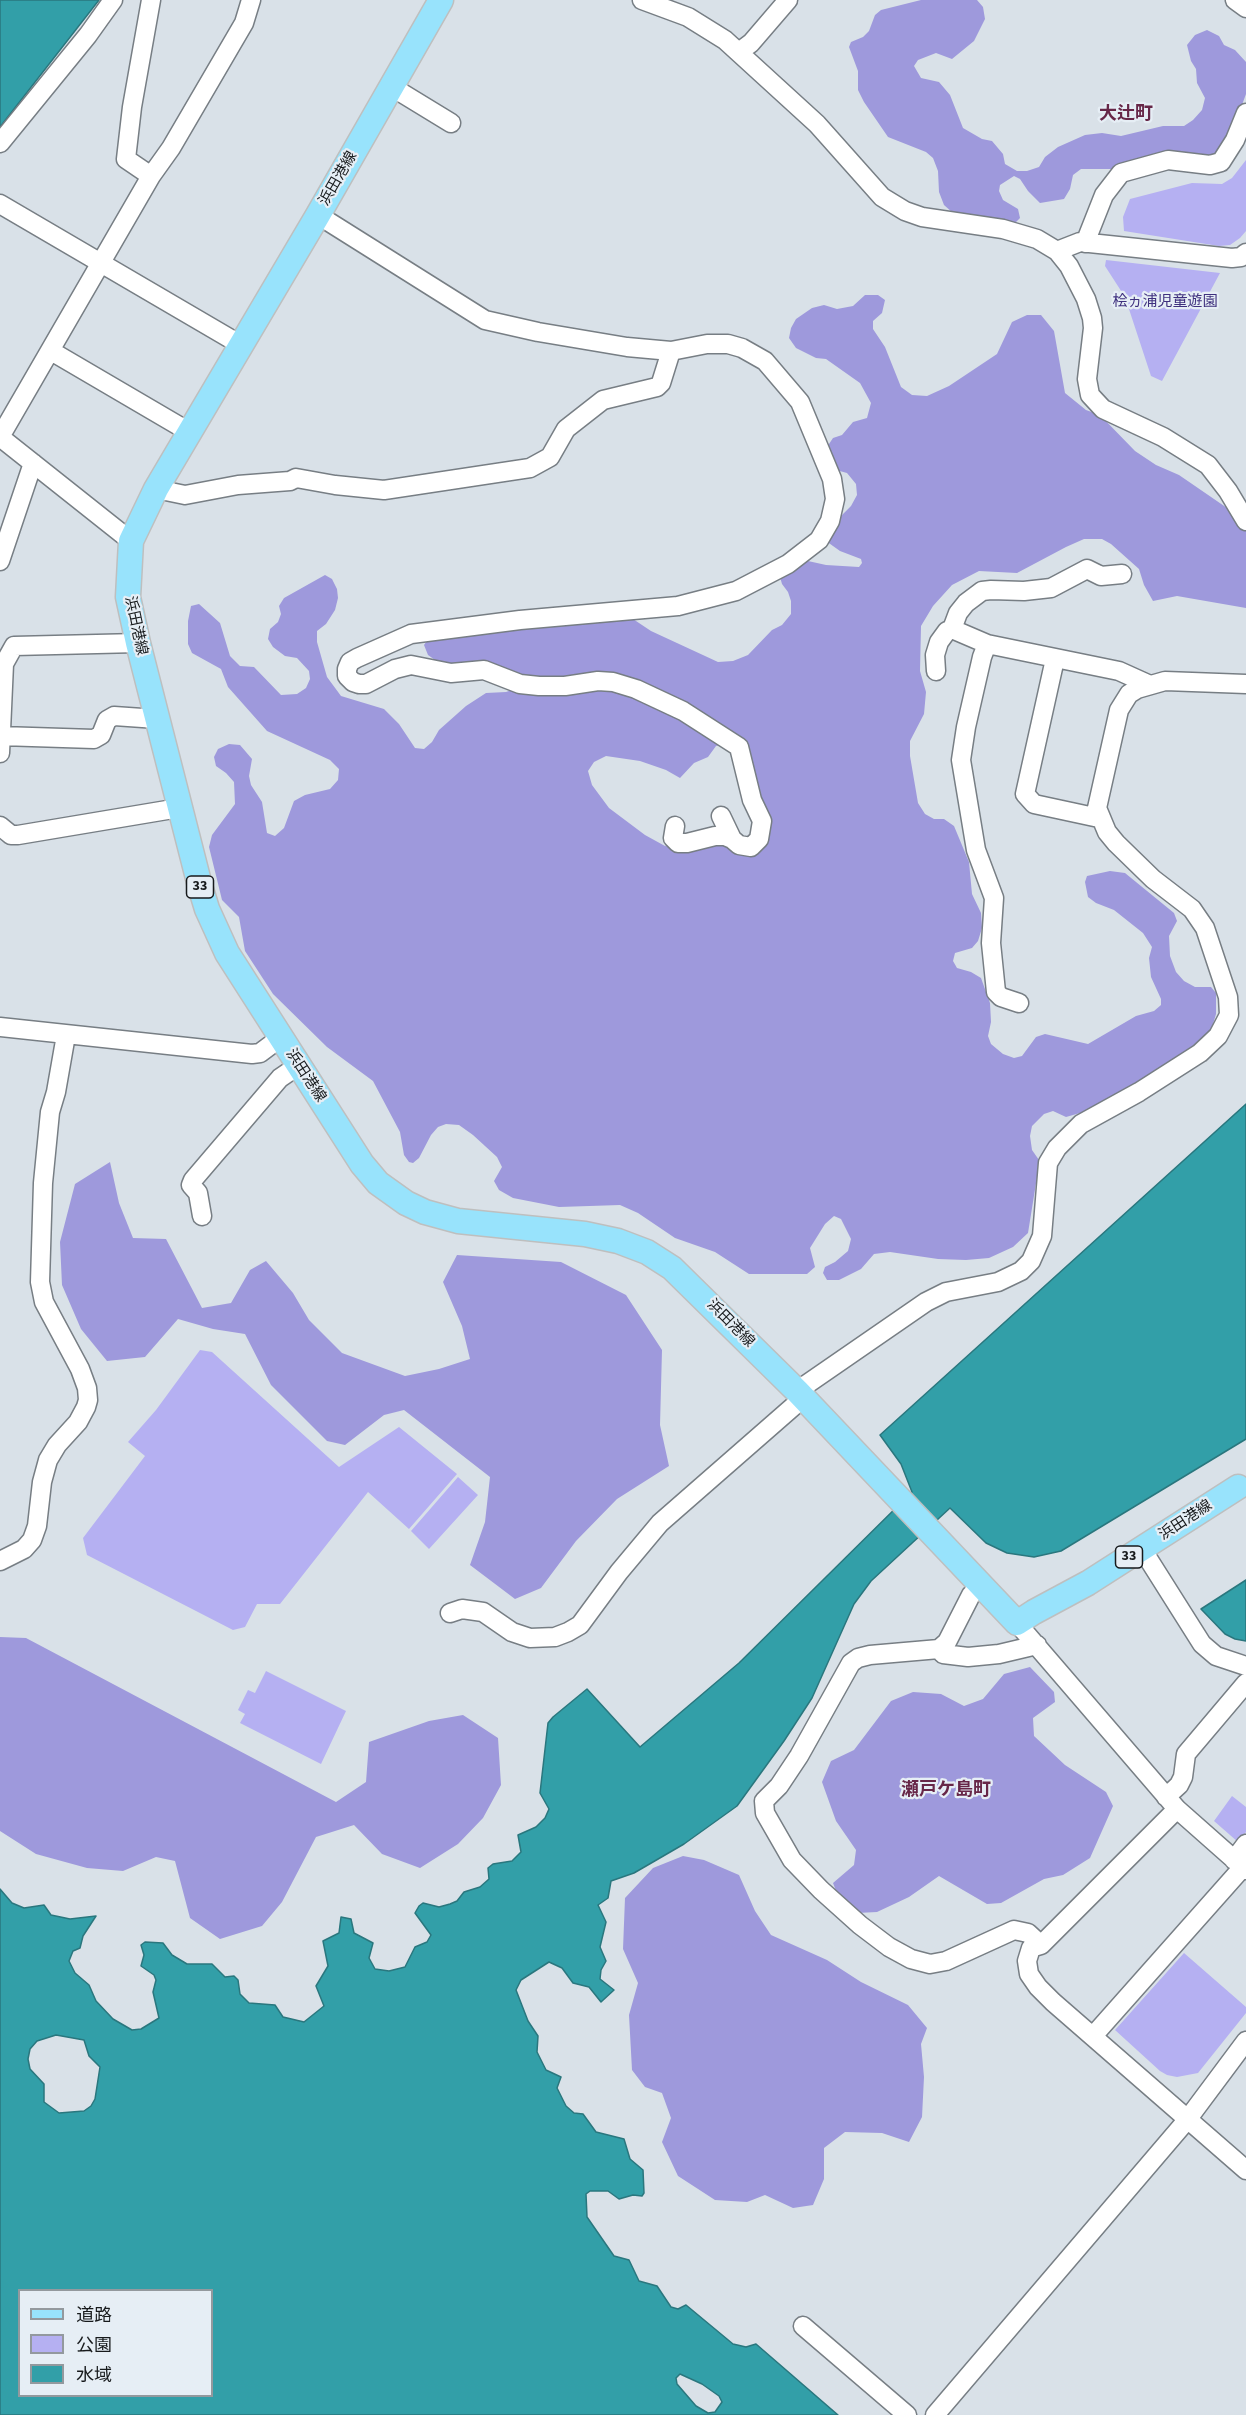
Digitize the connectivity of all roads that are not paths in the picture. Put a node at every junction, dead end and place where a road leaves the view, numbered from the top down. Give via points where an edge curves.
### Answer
1 (113, 0) edge
2 (151, 0) edge
3 (251, 0) edge
4 (441, 0) edge
5 (642, 0) edge
6 (788, 0) edge
7 (1235, 0) edge
8 (1246, 8) edge
9 (739, 52) junction
10 (392, 87) junction
11 (1246, 113) edge
12 (452, 123) dead end
13 (0, 143) edge
14 (151, 176) junction
15 (0, 204) edge
16 (318, 215) junction
17 (1085, 243) junction
18 (1057, 250) junction
19 (1244, 257) edge
20 (102, 262) junction
21 (241, 345) junction
22 (51, 351) junction
23 (671, 351) junction
24 (191, 433) junction
25 (0, 437) edge
26 (33, 463) junction
27 (156, 489) junction
28 (1246, 520) edge
29 (131, 541) junction
30 (0, 561) edge
31 (1122, 574) dead end
32 (952, 629) junction
33 (138, 643) junction
34 (987, 644) junction
35 (1055, 659) junction
36 (2, 664) edge
37 (936, 670) dead end
38 (1246, 684) edge
39 (1150, 685) junction
40 (157, 719) junction
41 (1, 736) edge
42 (0, 753) edge
43 (179, 808) junction
44 (721, 816) dead end
45 (1100, 818) junction
46 (0, 826) edge
47 (675, 826) dead end
48 (732, 839) junction
49 (1018, 1003) dead end
50 (0, 1027) edge
51 (66, 1035) junction
52 (280, 1038) junction
53 (299, 1065) junction
54 (201, 1216) dead end
55 (44, 1302) junction
56 (46, 1328) dead end
57 (800, 1394) junction
58 (1238, 1487) dead end
59 (1142, 1549) junction
60 (0, 1562) edge
61 (981, 1585) junction
62 (450, 1613) dead end
63 (1017, 1623) junction
64 (1038, 1644) junction
65 (939, 1649) junction
66 (1246, 1666) edge
67 (1246, 1683) edge
68 (1171, 1803) junction
69 (1246, 1844) edge
70 (1241, 1866) edge
71 (1041, 1945) junction
72 (1093, 2036) junction
73 (1246, 2041) edge
74 (1187, 2120) junction
75 (1246, 2170) edge
76 (803, 2326) dead end
77 (907, 2415) edge
78 (935, 2415) edge

1 - 13 street
2 - 14 street via 126,159
3 - 14 street via 244,23
4 - 10 main road, 浜田港線 / 33
5 - 9 street via 688,16
6 - 9 street
7 - 8 street
9 - 18 street via 817,124 882,197 922,217 1003,229 1037,238
10 - 12 street
10 - 16 main road, 浜田港線 / 33
11 - 17 street via 1236,140 1221,162 1210,165 1168,160 1121,173 1104,195
14 - 20 street
15 - 20 street
16 - 21 main road, 浜田港線 / 33
16 - 23 street via 485,320 627,347
17 - 18 street
17 - 19 street
18 - 28 street via 1086,299 1092,318 1087,379 1090,395 1103,409 1186,449 1208,465
20 - 21 street
20 - 22 street
21 - 24 main road, 浜田港線 / 33
22 - 24 street
22 - 25 street
23 - 27 street via 657,387 603,400 566,429 550,457 530,468 384,490 296,478 184,495
23 - 48 street via 707,344 742,348 765,361 800,402 832,479 835,499 833,513 819,540 788,564 726,594 678,606 411,634 350,662 347,675 353,682 366,684 411,665 451,673 484,670 520,684 613,682 652,696 684,711 739,747 752,800 762,821 761,835 751,847
24 - 27 main road, 浜田港線 / 33
25 - 26 street
26 - 29 street
26 - 30 street
27 - 29 main road, 浜田港線 / 33
29 - 33 main road, 浜田港線 / 33 via 128,590
31 - 32 street via 1101,576 1087,569 1051,588 982,591 958,613
32 - 34 street
32 - 37 street via 939,642
33 - 36 street via 17,645
33 - 40 main road, 浜田港線 / 33
34 - 35 street
34 - 49 street via 961,760 976,850 994,898 990,943 996,992
35 - 39 street via 1119,671
35 - 45 street via 1025,794 1034,804
36 - 41 street
38 - 39 street via 1165,681
39 - 45 street via 1129,694 1119,710 1097,808
40 - 41 street via 114,717 107,720 101,735 94,740
40 - 43 main road, 浜田港線 / 33
41 - 42 street
43 - 46 street via 18,835
43 - 52 main road, 浜田港線 / 33 via 213,924 226,953
44 - 48 street
45 - 57 street via 1116,843 1192,909 1205,928 1228,997 1229,1015 1218,1036 1200,1053 1081,1124 1057,1148 1048,1163 1042,1236 1031,1261 1021,1271 998,1282 945,1292 926,1302
47 - 48 street via 673,838 678,843 715,836
50 - 51 street
51 - 52 street via 252,1054 260,1053
51 - 55 street via 50,1112 43,1183 40,1282
52 - 53 main road, 浜田港線 / 33
53 - 54 street via 280,1078 193,1180 191,1185 198,1192
53 - 57 main road, 浜田港線 / 33 via 362,1164 378,1183 406,1203 458,1221 585,1234 647,1252 697,1291
55 - 56 street
55 - 60 street via 84,1378 87,1403 78,1422 48,1460 32,1540
57 - 61 main road, 浜田港線 / 33
57 - 62 street via 660,1523 574,1629 555,1637 531,1638 512,1632 483,1612 462,1609
58 - 59 main road, 浜田港線 / 33
59 - 63 main road, 浜田港線 / 33
59 - 66 street via 1202,1644 1216,1656
61 - 63 main road, 浜田港線 / 33
61 - 65 street
63 - 64 street
64 - 65 street via 968,1657 942,1654
64 - 68 street
65 - 71 street via 870,1655 851,1663 799,1756 764,1801 765,1813 792,1860 821,1890 860,1925 911,1959 930,1964 946,1961 1014,1930 1028,1933
67 - 68 street via 1186,1754 1183,1777
68 - 70 street
68 - 71 street
69 - 70 street
70 - 72 street
71 - 72 street via 1031,1948 1029,1974 1053,2002
72 - 74 street
73 - 74 street
74 - 75 street
74 - 78 street
76 - 77 street

